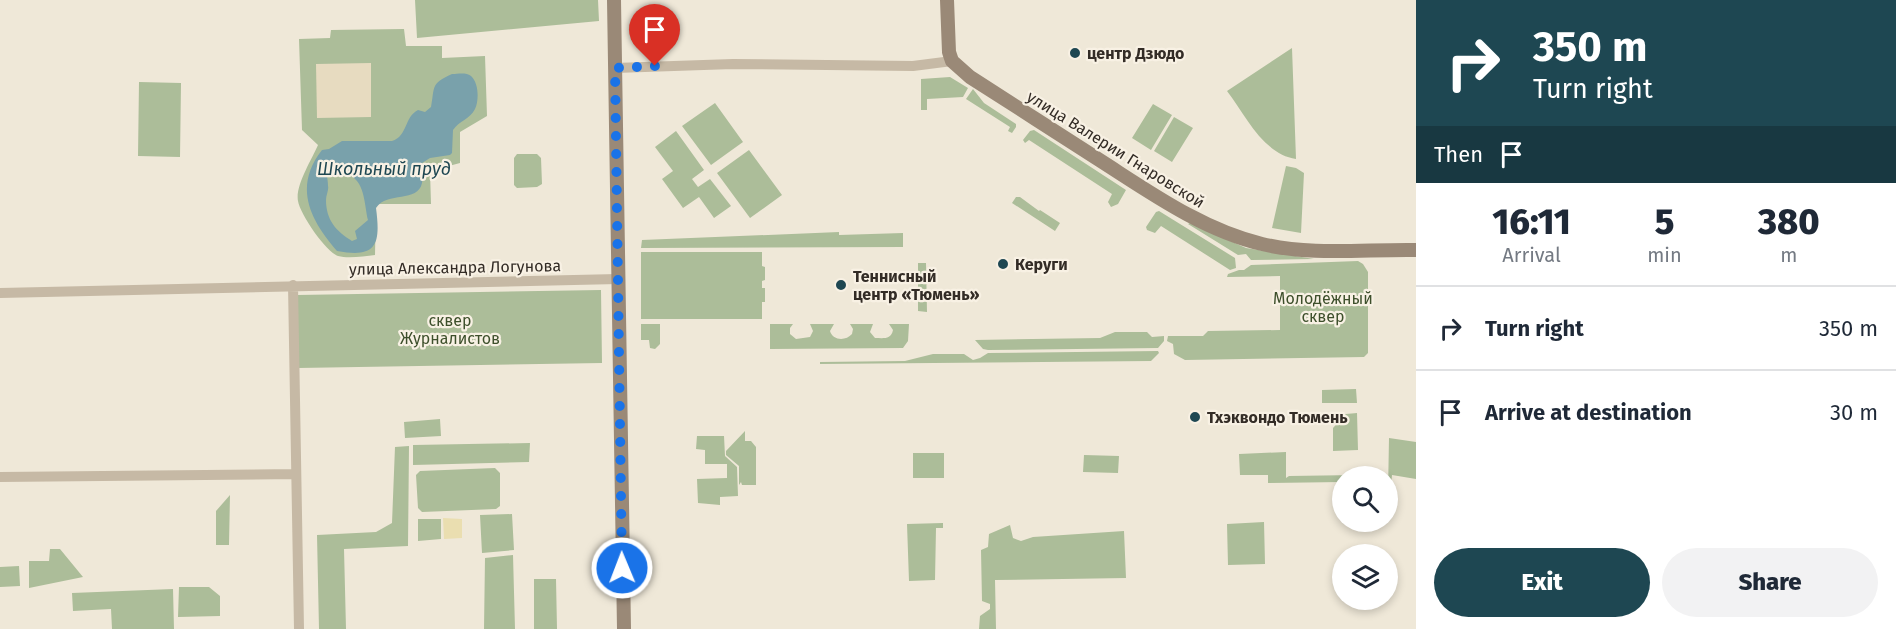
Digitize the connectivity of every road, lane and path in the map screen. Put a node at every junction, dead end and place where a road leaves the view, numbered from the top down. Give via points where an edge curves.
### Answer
1 (614, 0) edge
2 (946, 0) edge
3 (952, 61) junction
4 (615, 68) junction
5 (1416, 250) edge
6 (618, 279) junction
7 (293, 285) junction
8 (0, 293) edge
9 (296, 474) junction
10 (0, 477) edge
11 (299, 629) edge
12 (624, 629) edge

1 - 4 street
2 - 3 street
3 - 4 street via 913,66 733,64
3 - 5 street, улица Валерии Гнаровской via 970,77 1138,185 1215,228 1261,244 1306,250
4 - 6 street
6 - 7 street, улица Александра Логунова
6 - 12 street
7 - 8 street, улица Александра Логунова
7 - 9 street
9 - 10 street
9 - 11 street

